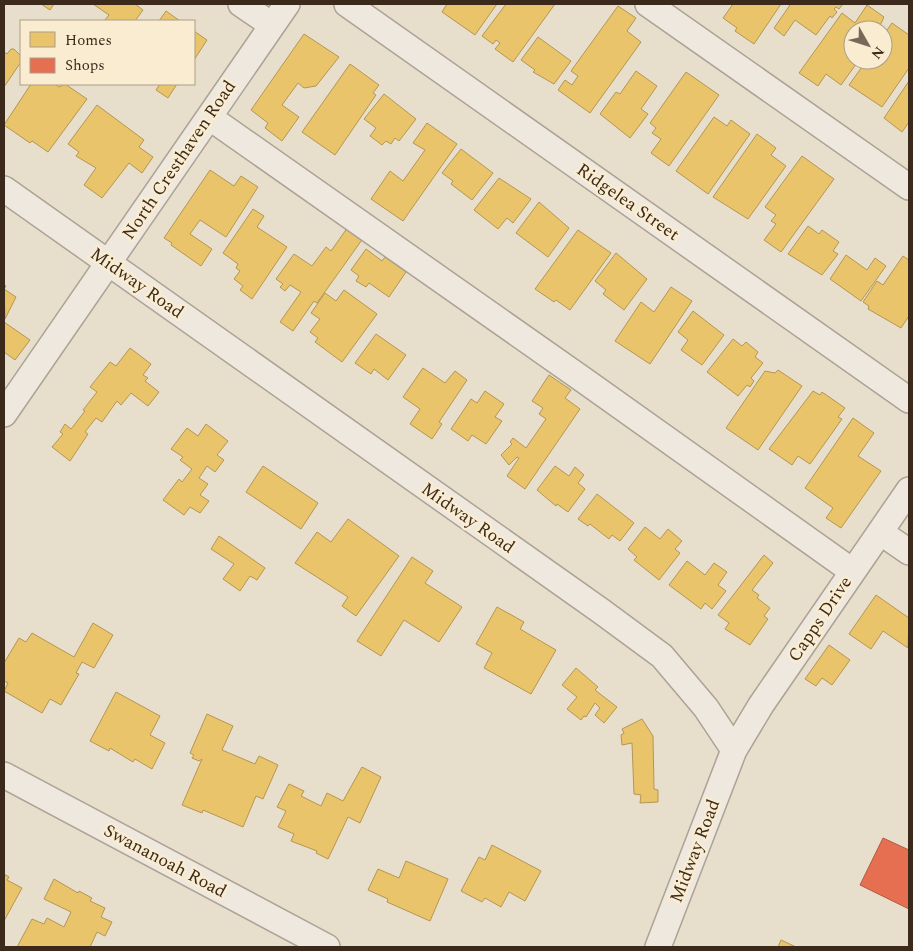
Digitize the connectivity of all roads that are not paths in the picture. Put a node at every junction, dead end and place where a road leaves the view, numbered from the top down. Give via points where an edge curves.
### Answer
1 (241, 4) edge
2 (287, 4) edge
3 (347, 4) edge
4 (648, 4) edge
5 (272, 26) junction
6 (209, 117) junction
7 (909, 187) edge
8 (4, 189) edge
9 (108, 263) junction
10 (909, 400) edge
11 (4, 414) edge
12 (909, 490) edge
13 (880, 532) junction
14 (909, 552) edge
15 (852, 572) junction
16 (734, 750) junction
17 (4, 775) edge
18 (327, 947) edge
19 (658, 947) edge

1 - 5 street
2 - 5 street, North Cresthaven Road
3 - 10 street, Ridgelea Street
4 - 7 street
5 - 6 street, North Cresthaven Road
6 - 9 street, North Cresthaven Road
6 - 15 street
8 - 9 street, Midway Road
9 - 11 street, North Cresthaven Road
9 - 16 street, Midway Road via 662,656 706,708
12 - 13 street, Capps Drive
13 - 14 street
13 - 15 street, Capps Drive
15 - 16 street, Capps Drive
16 - 19 street, Midway Road
17 - 18 street, Swananoah Road

